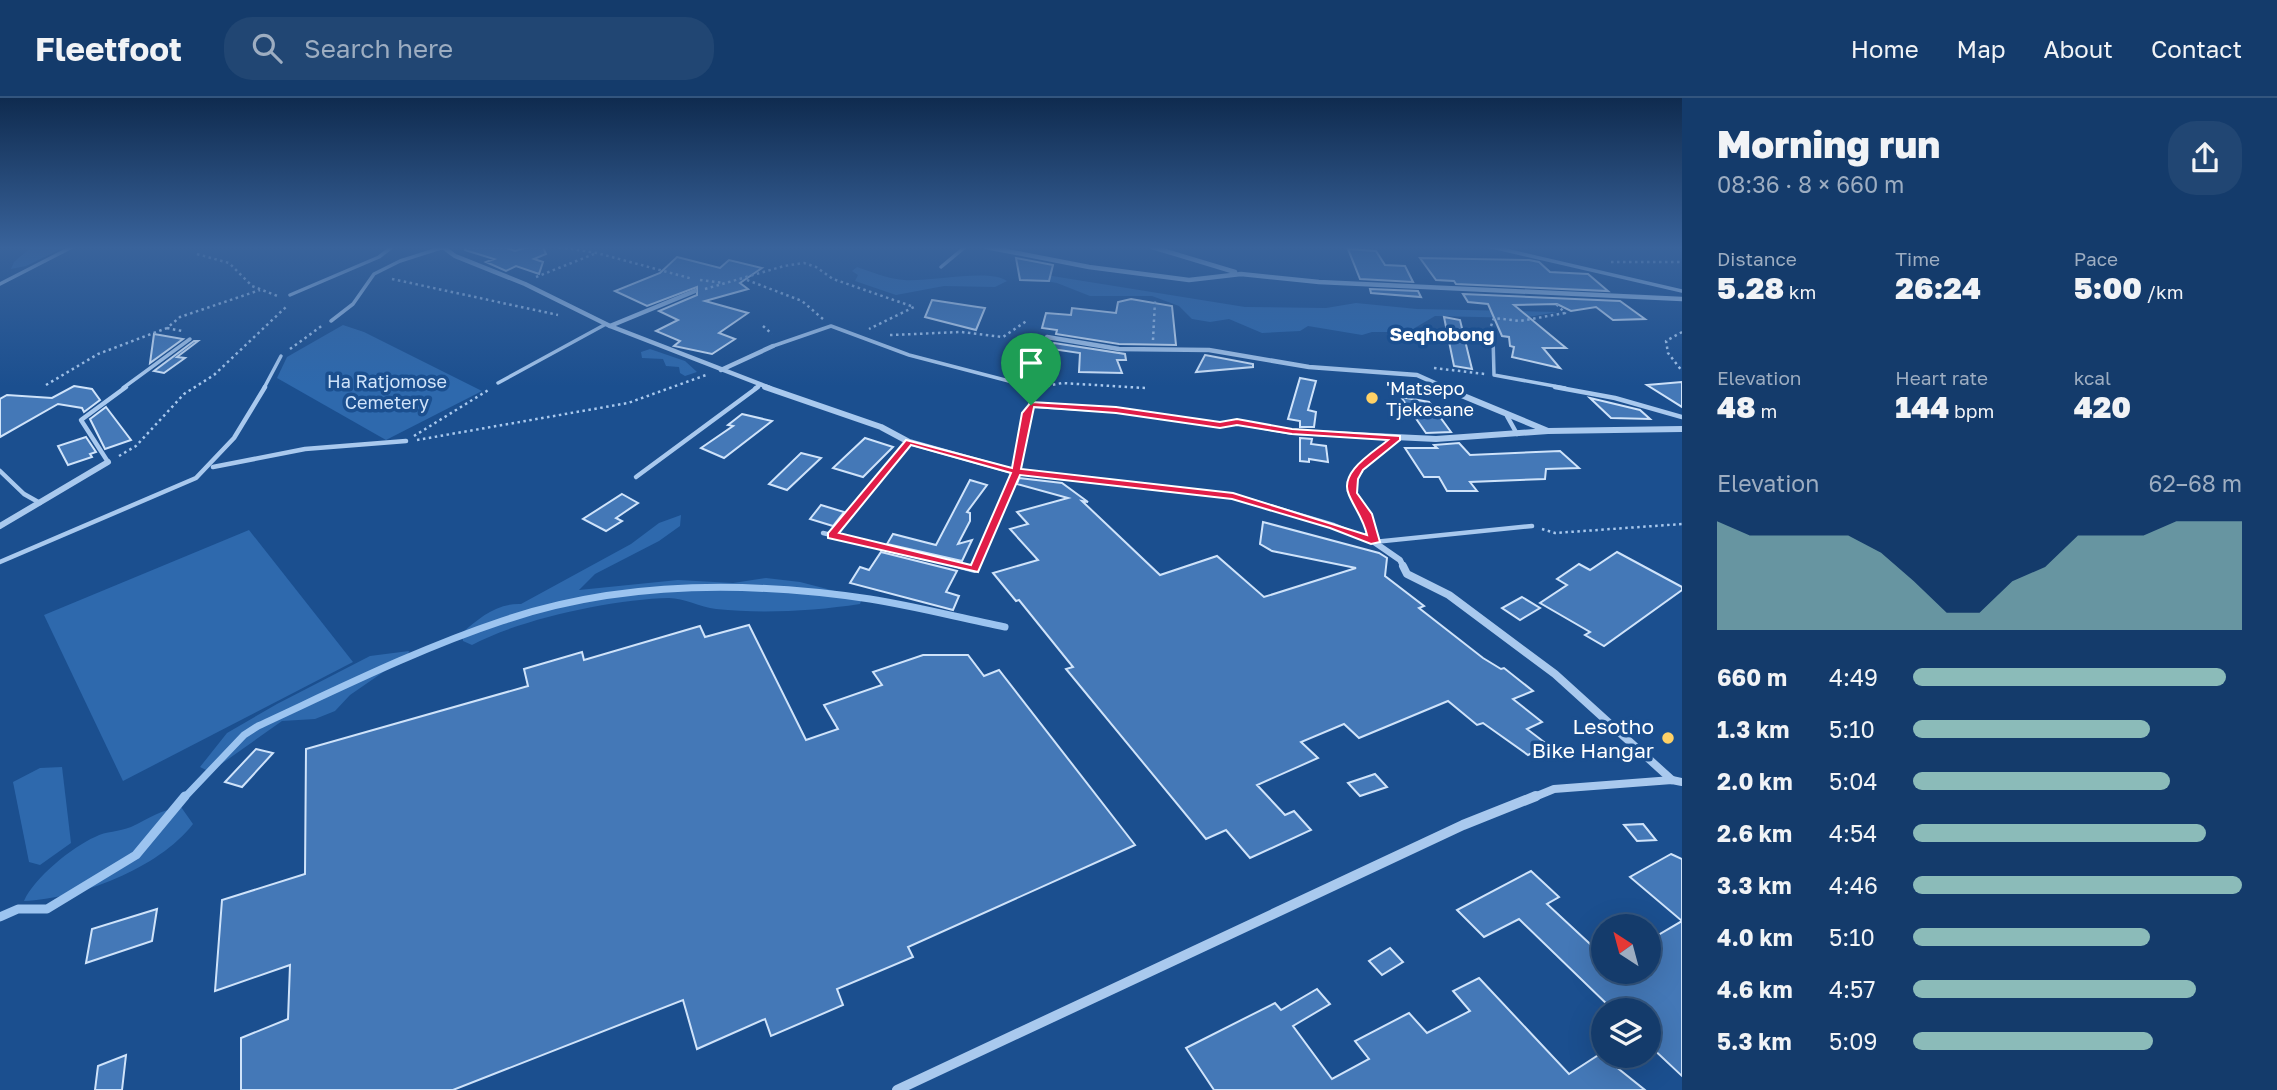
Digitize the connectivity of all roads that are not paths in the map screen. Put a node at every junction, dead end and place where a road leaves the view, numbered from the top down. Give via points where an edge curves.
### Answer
1 (294, 293) edge
2 (360, 293) edge
3 (543, 293) edge
4 (689, 293) edge
5 (1514, 293) edge
6 (290, 295) road end
7 (1682, 299) edge
8 (331, 321) road end
9 (608, 325) junction
10 (1047, 337) road end
11 (1493, 337) dead end
12 (190, 339) dead end
13 (773, 346) joint
14 (281, 356) road end
15 (721, 370) junction
16 (498, 383) road end
17 (760, 385) junction
18 (1031, 405) junction
19 (1116, 410) joint
20 (1507, 416) junction
21 (1682, 417) edge
22 (1220, 425) joint
23 (1682, 429) edge
24 (1548, 431) junction
25 (1517, 434) junction
26 (406, 441) road end
27 (108, 462) joint
28 (213, 467) junction
29 (0, 471) edge
30 (1016, 472) junction
31 (636, 477) dead end
32 (40, 503) junction
33 (0, 526) edge
34 (1532, 526) road end
35 (823, 533) dead end
36 (832, 535) joint
37 (1374, 542) junction
38 (0, 562) edge
39 (1677, 781) edge
40 (897, 1090) edge

1 - 6 lane
2 - 8 lane
3 - 9 street
4 - 9 street
5 - 7 street
9 - 15 street
9 - 16 lane
10 - 20 street via 1119,349 1209,350 1299,365 1417,375
11 - 21 lane via 1494,375 1615,398
12 - 27 lane via 81,420
13 - 15 street
13 - 18 lane via 831,326 909,355 1036,388
14 - 28 lane
15 - 17 street
17 - 30 street via 881,427 909,442
17 - 31 lane
18 - 19 street
18 - 30 street
19 - 22 lane
20 - 24 street
20 - 25 lane
22 - 25 street via 1237,422 1292,432 1396,438
23 - 24 street
24 - 25 street
26 - 28 lane via 305,449
27 - 32 street
28 - 38 lane
29 - 32 lane
30 - 36 lane via 975,570
30 - 37 street via 1233,496
32 - 33 street
34 - 37 lane
35 - 36 lane
37 - 39 street via 1400,561 1407,574 1449,596 1555,674
39 - 40 street via 1553,789

